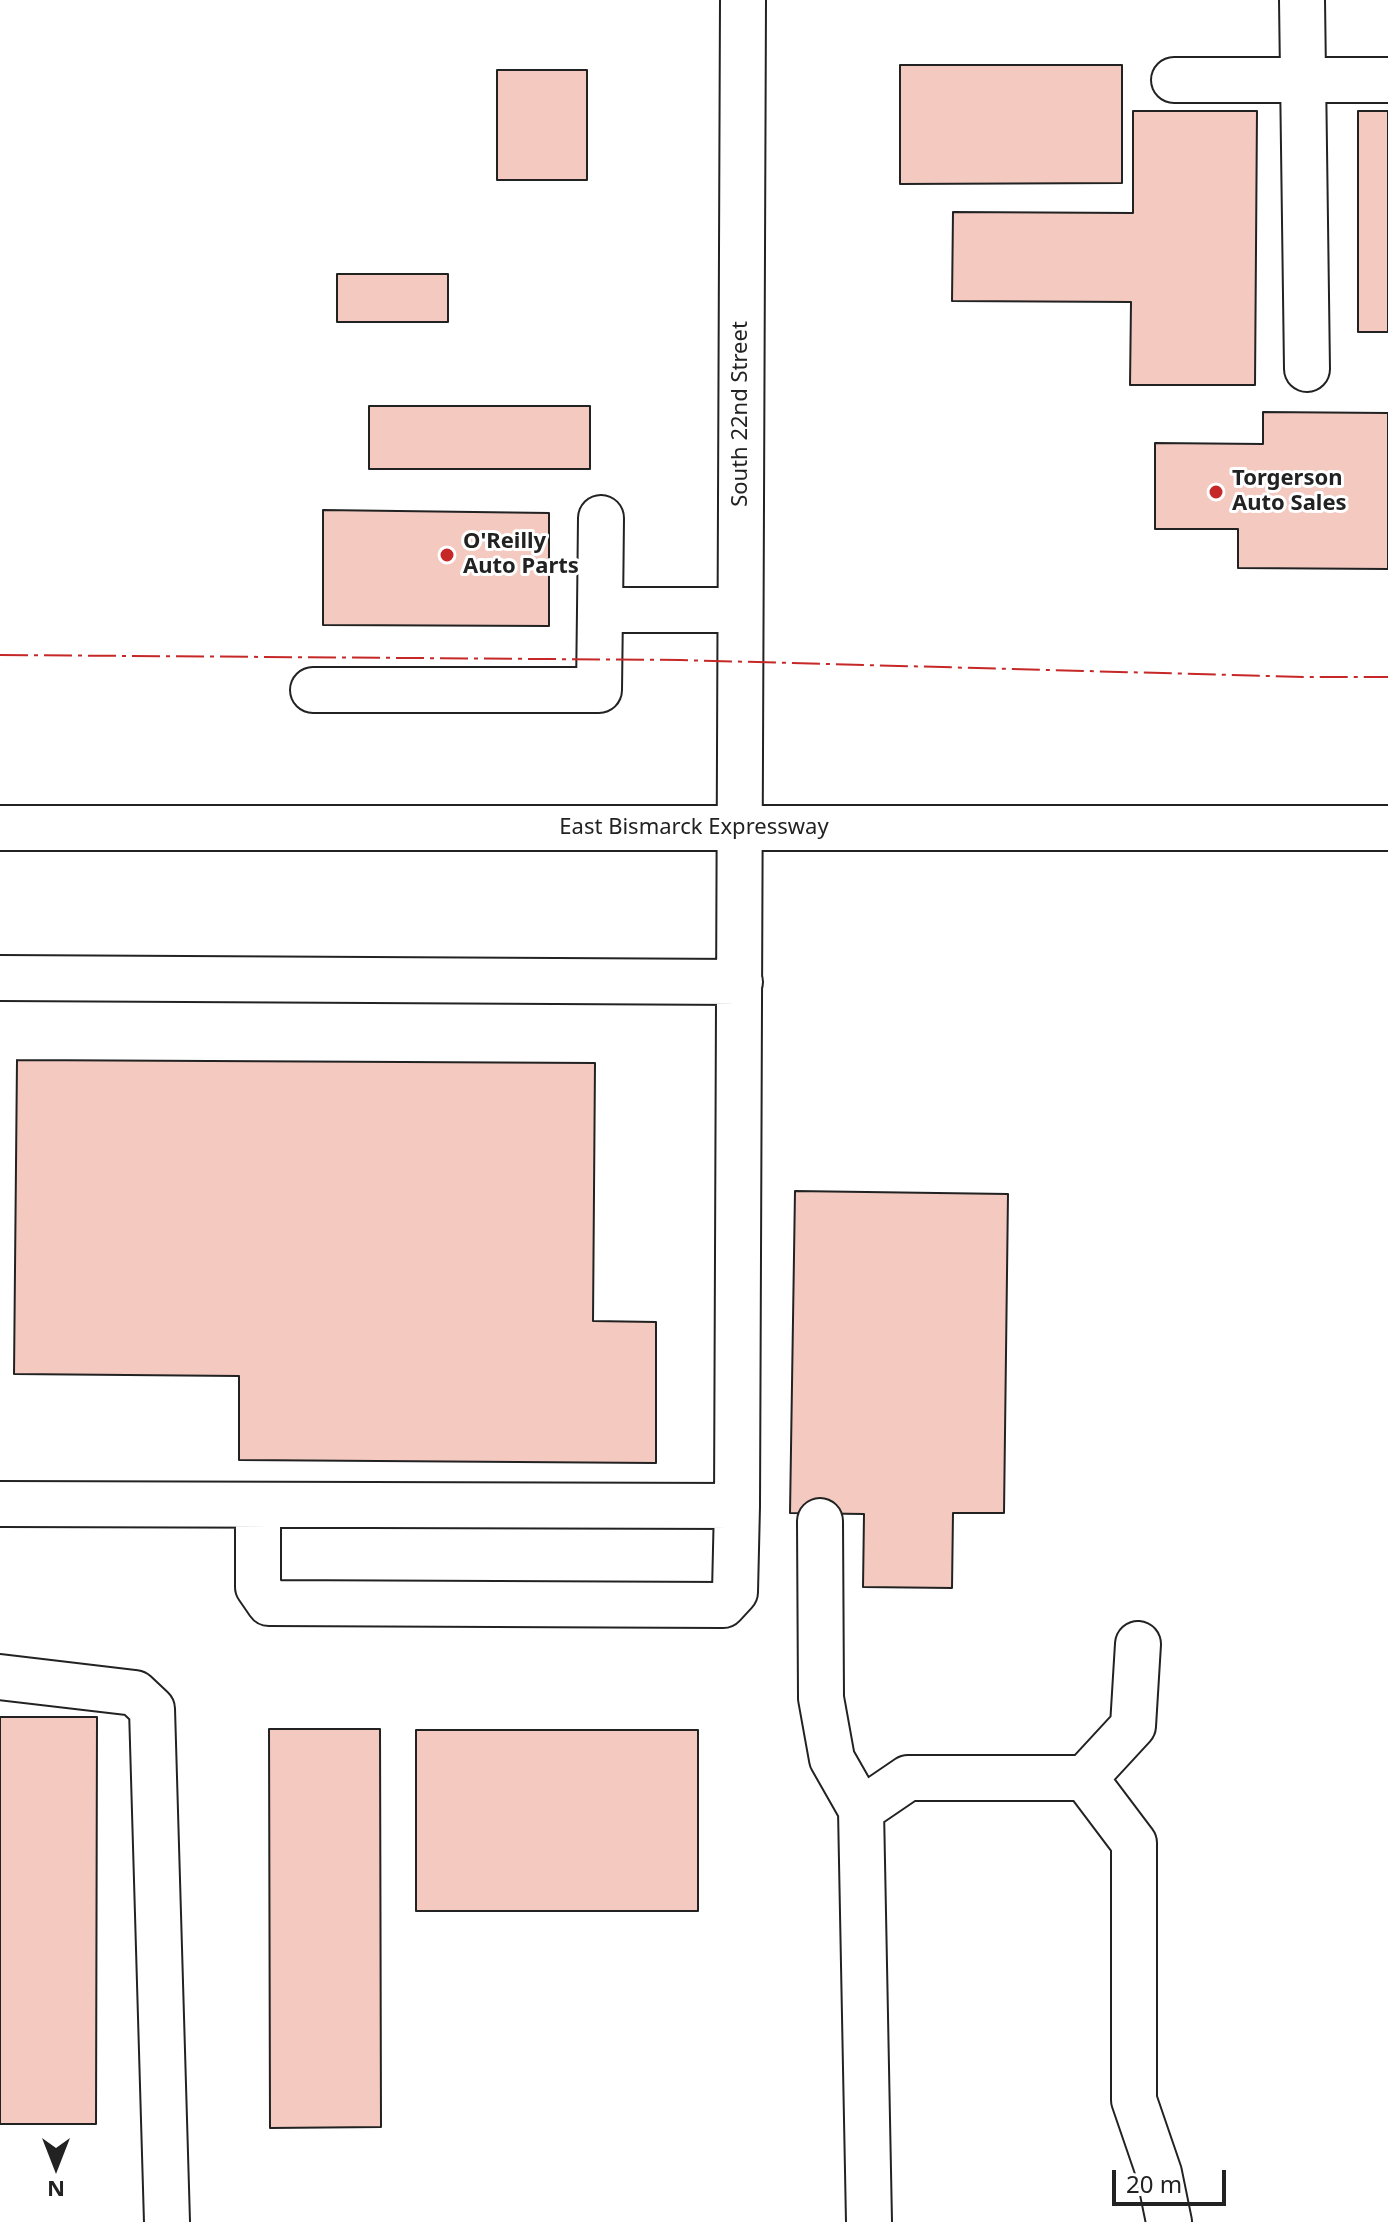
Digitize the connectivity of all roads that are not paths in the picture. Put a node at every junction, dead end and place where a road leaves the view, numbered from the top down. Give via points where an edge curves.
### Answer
1 (743, 0) edge
2 (1302, 0) edge
3 (1174, 80) dead end
4 (1303, 80) junction
5 (1388, 80) edge
6 (1307, 369) dead end
7 (601, 518) dead end
8 (600, 610) junction
9 (740, 610) junction
10 (313, 690) dead end
11 (0, 828) edge
12 (741, 828) junction
13 (1388, 828) edge
14 (0, 978) edge
15 (740, 982) junction
16 (0, 1504) edge
17 (258, 1506) junction
18 (737, 1506) junction
19 (820, 1521) dead end
20 (1138, 1644) dead end
21 (0, 1677) edge
22 (1085, 1778) junction
23 (861, 1810) junction
24 (167, 2222) edge
25 (869, 2222) edge
26 (1169, 2222) edge

1 - 9 main road, South 22nd Street
2 - 4 main road
3 - 4 main road
4 - 5 main road
4 - 6 main road
7 - 8 main road
8 - 9 main road
8 - 10 main road via 599,690
9 - 12 main road, South 22nd Street
11 - 12 main road, East Bismarck Expressway
12 - 13 main road, East Bismarck Expressway
12 - 15 main road, South 22nd Street
14 - 15 main road
15 - 18 main road, South 22nd Street
16 - 17 main road
17 - 18 main road
17 - 18 main road, South 22nd Street via 258,1587 269,1603 723,1605 735,1592
19 - 23 main road via 821,1698 832,1759
20 - 22 main road via 1133,1726
21 - 24 main road via 135,1693 152,1709
22 - 23 main road via 908,1778
22 - 26 main road via 1134,1843 1134,2100
23 - 25 main road

